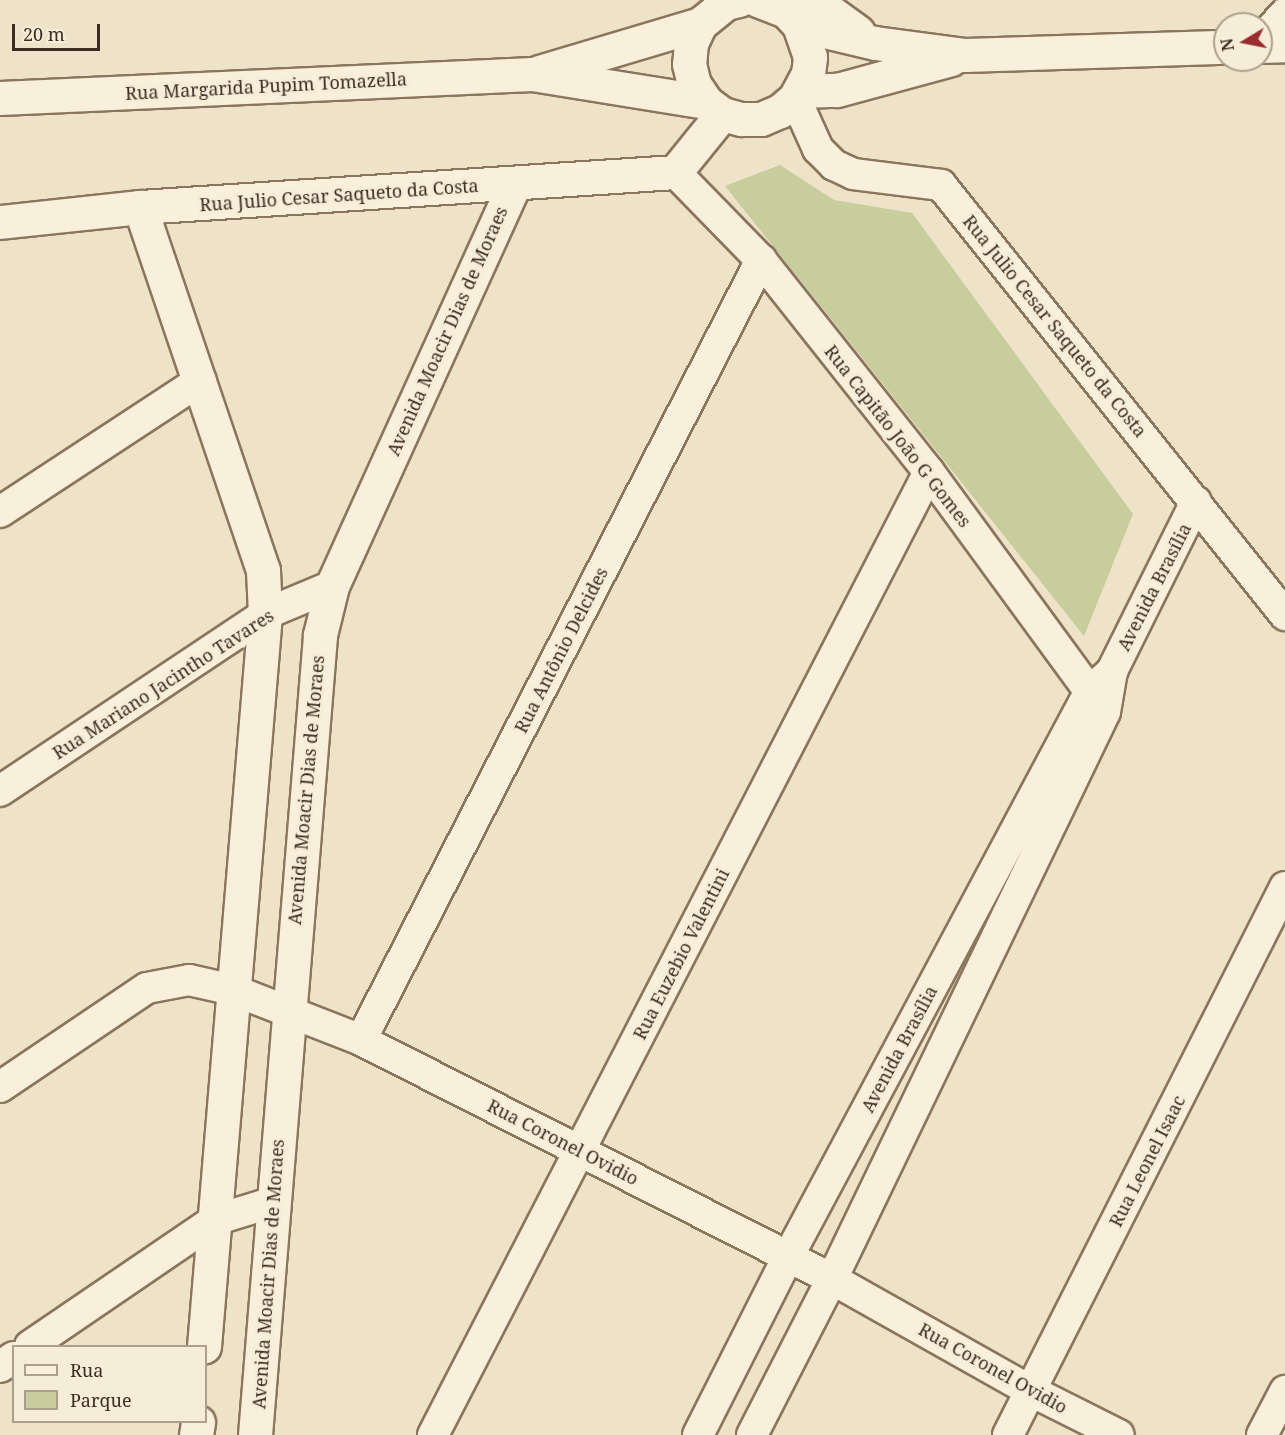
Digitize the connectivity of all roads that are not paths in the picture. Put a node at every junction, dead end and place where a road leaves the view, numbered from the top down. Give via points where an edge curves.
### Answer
1 (739, 0) edge
2 (788, 7) edge
3 (704, 13) edge
4 (1285, 13) edge
5 (1273, 26) edge
6 (1213, 47) edge
7 (965, 56) junction
8 (532, 74) junction
9 (798, 94) junction
10 (0, 98) edge
11 (714, 108) junction
12 (675, 172) junction
13 (514, 184) junction
14 (140, 207) junction
15 (0, 222) edge
16 (761, 260) junction
17 (201, 380) junction
18 (929, 472) junction
19 (1196, 502) junction
20 (0, 512) edge
21 (332, 585) junction
22 (265, 614) junction
23 (1285, 615) edge
24 (1098, 702) junction
25 (0, 791) edge
26 (1285, 887) edge
27 (233, 990) junction
28 (289, 1012) junction
29 (361, 1040) junction
30 (0, 1087) edge
31 (580, 1151) junction
32 (273, 1202) junction
33 (215, 1220) junction
34 (788, 1257) junction
35 (832, 1279) junction
36 (33, 1345) edge
37 (204, 1345) edge
38 (1031, 1391) junction
39 (1285, 1391) edge
40 (255, 1435) edge
41 (433, 1435) edge
42 (698, 1435) edge
43 (752, 1435) edge
44 (1008, 1435) edge
45 (1119, 1435) edge
46 (1262, 1435) edge

1 - 3 main road, Rua Margarida Pupim Tomazella
2 - 7 main road via 875,43
2 - 9 main road via 810,57
3 - 8 main road, Rua Margarida Pupim Tomazella
3 - 11 main road via 691,43 689,64 694,84
4 - 5 street
6 - 7 main road
7 - 9 main road via 837,90
8 - 10 main road, Rua Margarida Pupim Tomazella
8 - 11 main road, Rua Margarida Pupim Tomazella
9 - 11 main road, Rua Margarida Pupim Tomazella via 780,111 761,119 741,119
9 - 19 street, Rua Julio Cesar Saqueto da Costa via 818,149 834,165 853,174 941,185
11 - 12 main road
12 - 13 main road, Rua Julio Cesar Saqueto da Costa
12 - 16 street, Rua Capitão João G Gomes
13 - 14 main road, Rua Julio Cesar Saqueto da Costa
13 - 21 main road, Avenida Moacir Dias de Moraes
14 - 15 main road, Rua Julio Cesar Saqueto da Costa
14 - 17 main road
16 - 18 street, Rua Capitão João G Gomes
16 - 29 street, Rua Antônio Delcides
17 - 20 street
17 - 22 main road via 263,570
18 - 24 street, Rua Capitão João G Gomes
18 - 31 street, Rua Euzebio Valentini
19 - 23 street, Rua Julio Cesar Saqueto da Costa
19 - 24 street, Avenida Brasília
21 - 22 street, Rua Mariano Jacintho Tavares
21 - 28 main road, Avenida Moacir Dias de Moraes via 320,635 313,695
22 - 25 street, Rua Mariano Jacintho Tavares
22 - 27 main road
24 - 34 street, Avenida Brasília
24 - 35 street, Avenida Brasília
26 - 38 street, Rua Leonel Isaac
27 - 28 street, Rua Coronel Ovidio
27 - 30 street, Rua Coronel Ovidio via 189,980 147,988
27 - 33 main road
28 - 29 street, Rua Coronel Ovidio
28 - 32 main road, Avenida Moacir Dias de Moraes
29 - 31 street, Rua Coronel Ovidio
31 - 34 street, Rua Coronel Ovidio
31 - 41 street, Rua Euzebio Valentini
32 - 33 street
32 - 40 main road, Avenida Moacir Dias de Moraes
33 - 36 street
33 - 37 main road
34 - 35 street, Rua Coronel Ovidio
34 - 42 street, Avenida Brasília
35 - 38 street, Rua Coronel Ovidio
35 - 43 street, Avenida Brasília
38 - 44 street, Rua Leonel Isaac
38 - 45 street, Rua Coronel Ovidio
39 - 46 street

